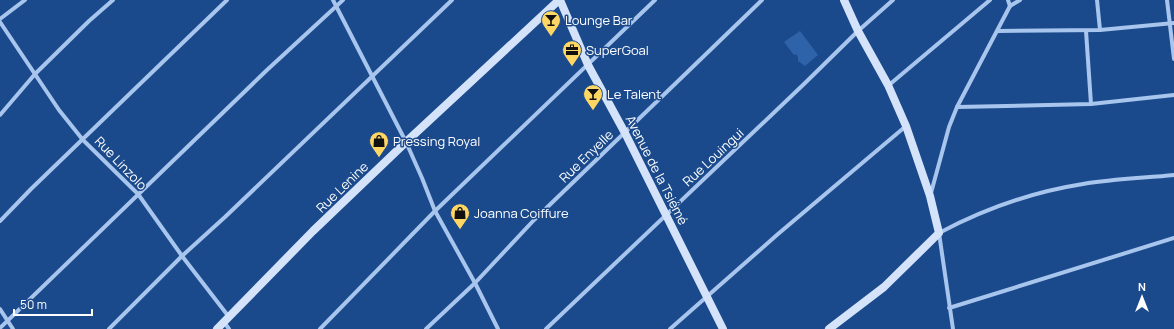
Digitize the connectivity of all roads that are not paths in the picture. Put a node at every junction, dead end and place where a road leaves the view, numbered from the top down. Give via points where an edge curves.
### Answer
1 (24, 0) edge
2 (113, 0) edge
3 (227, 0) edge
4 (334, 0) edge
5 (343, 0) edge
6 (452, 0) edge
7 (560, 0) edge
8 (656, 0) edge
9 (762, 0) edge
10 (844, 0) edge
11 (893, 0) edge
12 (990, 0) edge
13 (1008, 0) edge
14 (1020, 0) edge
15 (1097, 0) edge
16 (1167, 0) edge
17 (337, 6) junction
18 (1010, 6) junction
19 (0, 21) edge
20 (1172, 23) edge
21 (1100, 30) junction
22 (858, 31) junction
23 (998, 31) junction
24 (1086, 31) junction
25 (1174, 58) edge
26 (588, 65) junction
27 (35, 74) junction
28 (372, 76) junction
29 (888, 85) junction
30 (1174, 95) edge
31 (1091, 104) junction
32 (957, 107) junction
33 (0, 115) edge
34 (906, 126) junction
35 (625, 133) junction
36 (84, 140) junction
37 (406, 142) junction
38 (1174, 175) edge
39 (138, 194) junction
40 (930, 196) junction
41 (435, 211) junction
42 (666, 215) junction
43 (0, 221) edge
44 (939, 233) junction
45 (1174, 238) edge
46 (182, 256) junction
47 (475, 283) junction
48 (706, 296) junction
49 (949, 308) junction
50 (0, 309) edge
51 (8, 320) junction
52 (228, 323) edge
53 (0, 328) edge
54 (13, 329) edge
55 (109, 329) edge
56 (217, 329) edge
57 (320, 329) edge
58 (426, 329) edge
59 (498, 329) edge
60 (546, 329) edge
61 (670, 329) edge
62 (723, 329) edge
63 (829, 329) edge
64 (953, 329) edge

1 - 19 street
2 - 27 street
3 - 36 street
4 - 17 street
5 - 17 street
6 - 28 street
7 - 26 street, Avenue de la Tsiémé
7 - 37 street, Rue Lenine
8 - 26 street
9 - 35 street, Rue Enyelle
10 - 22 street
11 - 22 street, Rue Louingui
12 - 29 street
13 - 18 street
14 - 18 street
15 - 21 street
16 - 20 street
17 - 28 street
17 - 39 street
18 - 23 street
19 - 27 street, Rue Linzolo
20 - 21 street
20 - 25 street
21 - 24 street
22 - 29 street
22 - 42 street, Rue Louingui
23 - 24 street
23 - 32 street
24 - 31 street
26 - 35 street, Avenue de la Tsiémé
26 - 41 street
27 - 33 street
27 - 36 street, Rue Linzolo via 59,110
28 - 37 street
28 - 46 street
29 - 34 street
30 - 31 street
31 - 32 street
32 - 40 street via 948,127
34 - 40 street
34 - 48 street
35 - 42 street, Avenue de la Tsiémé
35 - 47 street, Rue Enyelle via 534,220
36 - 39 street, Rue Linzolo
36 - 43 street
37 - 41 street
37 - 52 street, Rue Lenine via 313,232
38 - 44 street via 1082,184 1034,195 993,207
39 - 46 street, Rue Linzolo
39 - 51 street
40 - 44 street
41 - 47 street
41 - 57 street
42 - 48 street, Avenue de la Tsiémé
42 - 60 street, Rue Louingui
44 - 49 street
44 - 63 street via 884,287
45 - 49 street
46 - 52 street, Rue Linzolo
46 - 55 street
47 - 58 street, Rue Enyelle
47 - 59 street
48 - 61 street
48 - 62 street, Avenue de la Tsiémé
49 - 64 street
50 - 51 street
51 - 53 street
51 - 54 street
52 - 56 street, Rue Lenine

